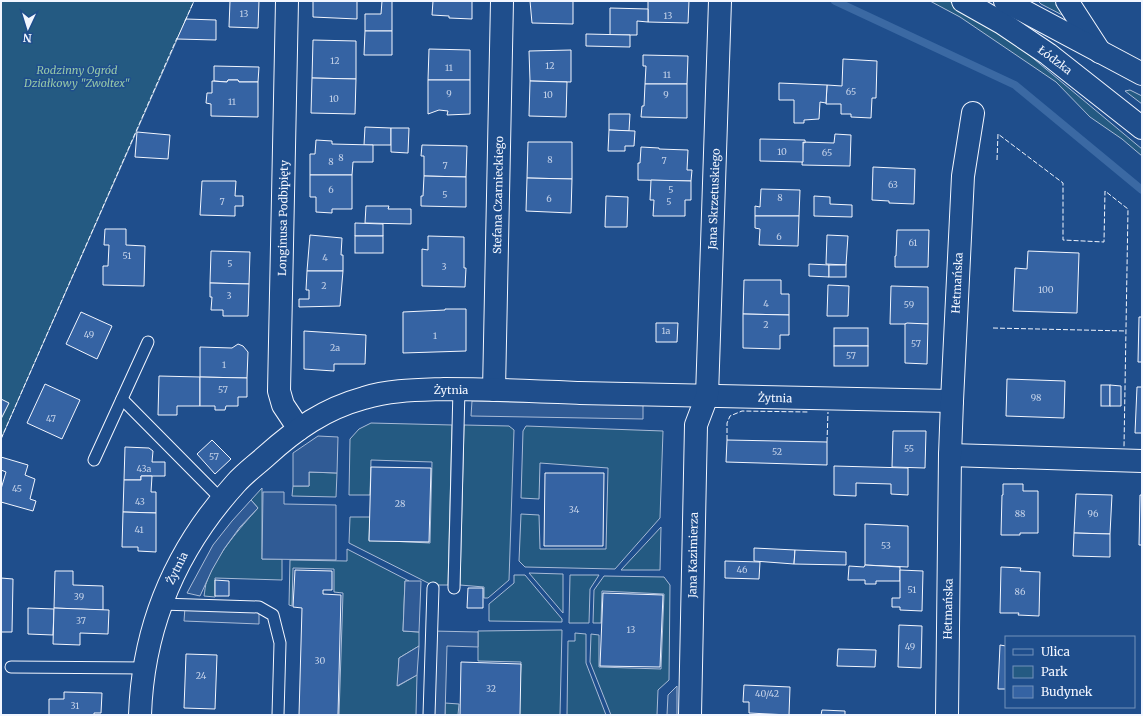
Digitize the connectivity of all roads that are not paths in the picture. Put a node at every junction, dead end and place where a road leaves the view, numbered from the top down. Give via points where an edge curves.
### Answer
1 (287, 1) edge
2 (502, 1) edge
3 (720, 1) edge
4 (963, 1) edge
5 (1000, 1) edge
6 (1005, 1) edge
7 (1067, 1) edge
8 (1002, 23) junction
9 (1100, 52) junction
10 (1142, 74) edge
11 (972, 113) dead end
12 (1142, 128) edge
13 (148, 342) dead end
14 (459, 389) junction
15 (494, 390) junction
16 (707, 396) junction
17 (122, 399) junction
18 (952, 401) junction
19 (299, 429) junction
20 (950, 455) junction
21 (94, 460) dead end
22 (1142, 461) edge
23 (222, 500) junction
24 (433, 588) dead end
25 (454, 588) dead end
26 (161, 604) junction
27 (11, 667) dead end
28 (144, 668) junction
29 (140, 715) edge
30 (278, 715) edge
31 (429, 715) edge
32 (690, 715) edge
33 (947, 715) edge

1 - 19 street, Longinusa Podbipięty via 280,391 283,405
2 - 15 street, Stefana Czarnieckiego
3 - 16 street, Jana Skrzetuskiego
4 - 8 street, Łódzka
5 - 8 street
6 - 9 street
7 - 9 street
8 - 12 street, Łódzka via 1048,54
9 - 10 street
11 - 18 street, Hetmańska via 962,176
13 - 17 lane
14 - 15 street, Żytnia
14 - 19 street, Żytnia via 409,390 366,397 328,410
14 - 25 lane
15 - 16 street, Żytnia
16 - 18 street, Żytnia
16 - 32 street, Jana Kazimierza via 696,425
17 - 21 lane
17 - 23 lane
18 - 20 street, Hetmańska
19 - 23 street, Żytnia via 237,481
20 - 22 street
20 - 33 street, Hetmańska
23 - 26 street, Żytnia via 204,521 182,557
24 - 31 lane
26 - 28 street, Żytnia via 152,628
26 - 30 lane via 259,607 273,615 280,643
27 - 28 lane
28 - 29 street, Żytnia

